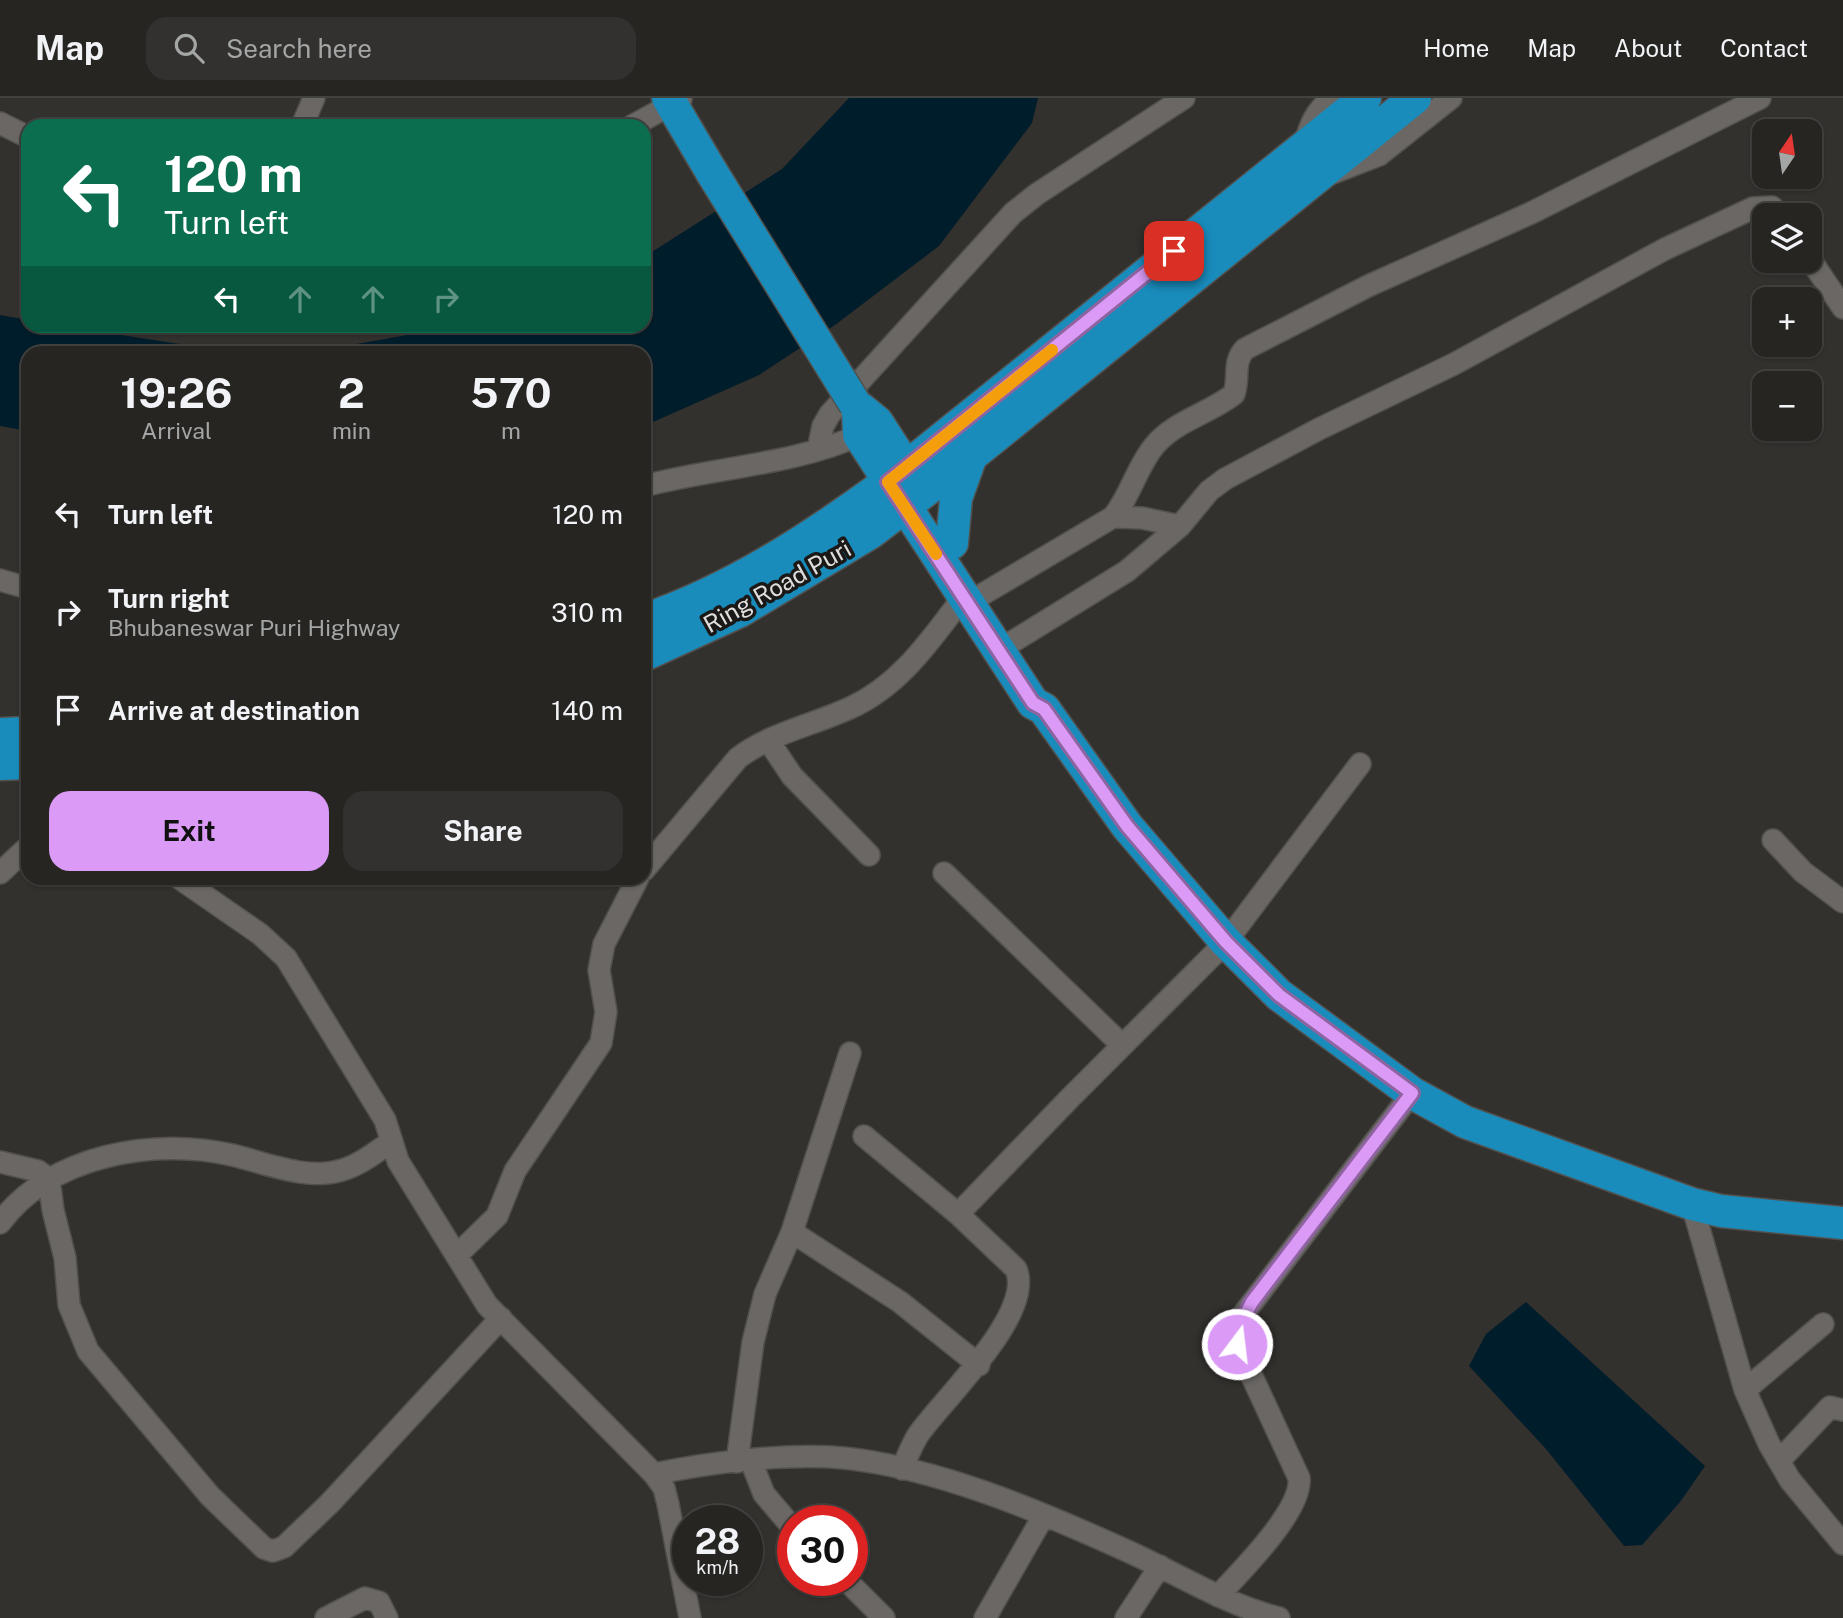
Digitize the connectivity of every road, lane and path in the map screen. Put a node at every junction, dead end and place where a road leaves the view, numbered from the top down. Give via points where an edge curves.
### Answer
1 (314, 98) edge
2 (1184, 98) edge
3 (1332, 98) edge
4 (1365, 98) edge
5 (1415, 98) edge
6 (1451, 98) edge
7 (1760, 98) edge
8 (675, 100) edge
9 (305, 119) edge
10 (644, 119) edge
11 (0, 123) edge
12 (21, 134) edge
13 (1303, 148) junction
14 (1313, 179) junction
15 (1752, 208) edge
16 (1819, 273) edge
17 (1843, 308) edge
18 (863, 423) junction
19 (948, 434) junction
20 (818, 450) junction
21 (971, 457) junction
22 (651, 484) edge
23 (905, 488) junction
24 (839, 517) junction
25 (1113, 517) junction
26 (1180, 526) junction
27 (870, 533) junction
28 (943, 547) junction
29 (0, 580) edge
30 (21, 585) edge
31 (973, 595) junction
32 (651, 617) edge
33 (1012, 642) junction
34 (651, 653) edge
35 (1044, 709) junction
36 (21, 733) edge
37 (0, 734) edge
38 (768, 740) junction
39 (21, 763) edge
40 (0, 764) edge
41 (1360, 764) dead end
42 (1773, 840) dead end
43 (21, 854) edge
44 (869, 855) dead end
45 (651, 861) edge
46 (0, 873) edge
47 (944, 873) dead end
48 (189, 885) edge
49 (634, 885) edge
50 (1843, 902) edge
51 (1226, 942) junction
52 (1122, 1045) junction
53 (850, 1053) dead end
54 (1412, 1093) junction
55 (864, 1136) dead end
56 (392, 1141) junction
57 (0, 1162) edge
58 (49, 1179) junction
59 (1692, 1204) junction
60 (958, 1214) junction
61 (0, 1223) edge
62 (1843, 1223) edge
63 (792, 1233) junction
64 (457, 1255) junction
65 (501, 1318) junction
66 (1823, 1324) dead end
67 (979, 1365) junction
68 (1745, 1390) junction
69 (1843, 1410) edge
70 (1779, 1461) junction
71 (744, 1462) junction
72 (902, 1469) junction
73 (654, 1474) junction
74 (777, 1509) edge
75 (1044, 1515) junction
76 (1843, 1544) edge
77 (1160, 1566) junction
78 (862, 1596) edge
79 (1218, 1596) junction
80 (326, 1618) edge
81 (387, 1618) edge
82 (690, 1618) edge
83 (884, 1618) edge
84 (985, 1618) edge
85 (1126, 1618) edge
86 (1279, 1618) edge

1 - 9 street
2 - 20 street via 1013,214 830,414
3 - 13 street via 1311,120
4 - 13 highway
5 - 14 highway
6 - 14 street via 1379,155
7 - 25 street via 1245,349 1235,363 1238,384 1234,394 1166,434 1154,446
8 - 10 street
8 - 18 highway, bridge via 711,171
11 - 12 street
13 - 19 highway
14 - 21 highway
15 - 26 street via 1665,249 1454,364 1225,479
16 - 17 street
18 - 19 highway
18 - 20 street
18 - 23 highway
18 - 24 highway
19 - 23 highway
20 - 22 street
21 - 23 highway
21 - 28 highway
23 - 24 highway, Ring Road Puri
23 - 27 highway, Ring Road Puri
23 - 28 highway
24 - 32 highway, Ring Road Puri via 749,575
25 - 26 street
25 - 31 street
26 - 33 street via 1127,571
27 - 28 highway
27 - 34 highway, Ring Road Puri via 740,611
28 - 31 highway
29 - 30 street
31 - 33 highway
31 - 35 highway via 1033,703
31 - 38 street via 887,685 853,707
33 - 35 highway via 1045,696
35 - 51 highway via 1127,826
36 - 37 highway
38 - 44 street via 792,776
38 - 45 street via 738,758 719,777
39 - 40 highway
41 - 51 street
42 - 50 street via 1803,872
43 - 46 street
47 - 52 street
48 - 56 street via 260,934 286,958 385,1120
49 - 64 street via 604,944 599,970 606,1012 601,1043 514,1171 497,1216
51 - 52 street
51 - 54 highway via 1279,995
52 - 60 street
53 - 63 street
54 - 59 highway via 1465,1122
54 - 79 street via 1242,1316 1237,1344 1300,1489 1250,1562
55 - 60 street
56 - 58 street via 341,1171 313,1173 202,1149 166,1147 107,1158
56 - 64 street via 398,1161
57 - 58 street via 37,1171
58 - 61 street
58 - 65 street via 69,1305 88,1351 210,1496 264,1548 273,1551 284,1547 330,1503
59 - 62 highway
59 - 68 street
60 - 67 street via 1016,1269 1021,1281 1018,1295
63 - 67 street via 900,1302
63 - 71 street via 760,1314
64 - 65 street via 487,1305
65 - 73 street
66 - 68 street
67 - 72 street via 917,1437
68 - 70 street
69 - 70 street via 1830,1407
70 - 76 street
71 - 72 street via 818,1457
71 - 73 street
71 - 74 street
72 - 75 street
73 - 82 street via 664,1488
75 - 77 street
75 - 84 street
77 - 79 street
77 - 85 street
78 - 83 street
79 - 86 street
80 - 81 street via 372,1598

